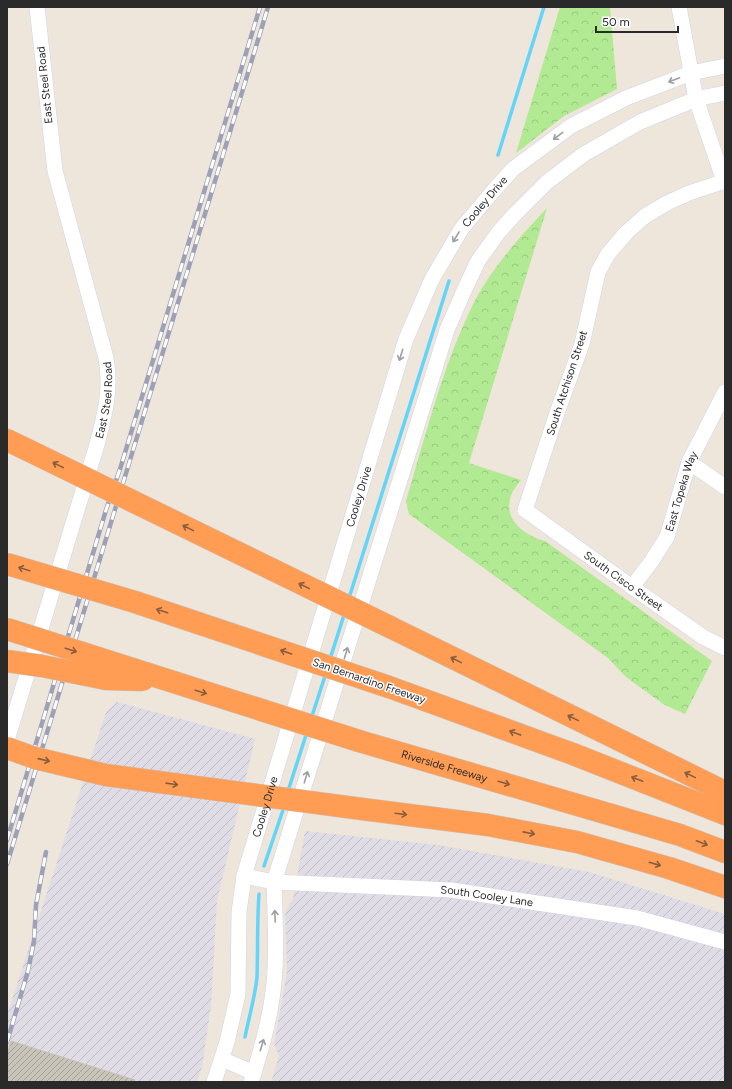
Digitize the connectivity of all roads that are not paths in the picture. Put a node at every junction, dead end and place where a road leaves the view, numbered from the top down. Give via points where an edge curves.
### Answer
1 (37, 7) edge
2 (679, 7) edge
3 (725, 66) edge
4 (691, 73) junction
5 (725, 93) edge
6 (696, 99) junction
7 (724, 181) edge
8 (725, 392) edge
9 (7, 440) edge
10 (689, 462) junction
11 (725, 487) edge
12 (525, 510) joint
13 (7, 564) edge
14 (632, 587) junction
15 (7, 629) edge
16 (725, 648) edge
17 (7, 661) edge
18 (164, 680) junction
19 (7, 740) edge
20 (7, 748) edge
21 (725, 792) edge
22 (725, 814) edge
23 (725, 852) edge
24 (244, 876) junction
25 (274, 882) junction
26 (725, 887) edge
27 (725, 942) edge
28 (222, 1059) junction
29 (252, 1078) edge
30 (214, 1082) edge

1 - 19 street, East Steel Road via 55,171 109,375 104,418 96,448
2 - 4 street
3 - 4 street, Cooley Drive
4 - 6 street
4 -> 24 street, Cooley Drive via 626,98 571,126 513,169 462,228 432,279 406,339
5 - 6 street
6 - 7 street
25 -> 6 street via 447,330 478,261 514,215 547,182 584,154 640,122
7 - 12 street, South Atchison Street via 689,193 645,216 608,254 598,272 582,344
8 - 10 street, East Topeka Way
21 -> 9 highway, bridge
10 - 11 street
10 - 14 street, East Topeka Way via 667,537
12 - 14 street, South Cisco Street
22 -> 13 highway, San Bernardino Freeway, bridge via 559,749 389,687 135,602
14 - 16 street, South Cisco Street via 703,637
15 -> 18 highway, bridge
17 - 18 highway, bridge via 106,680
18 -> 23 highway, Riverside Freeway, bridge via 359,741 680,835
20 -> 26 highway, bridge via 35,758 106,775 488,825 577,842
24 - 25 street, South Cooley Lane
24 - 28 street, Cooley Drive via 239,912 238,994
25 - 27 street, South Cooley Lane via 451,890 637,918
29 -> 25 street via 266,1033 273,997 276,952
28 - 29 street
28 - 30 street, Cooley Drive

